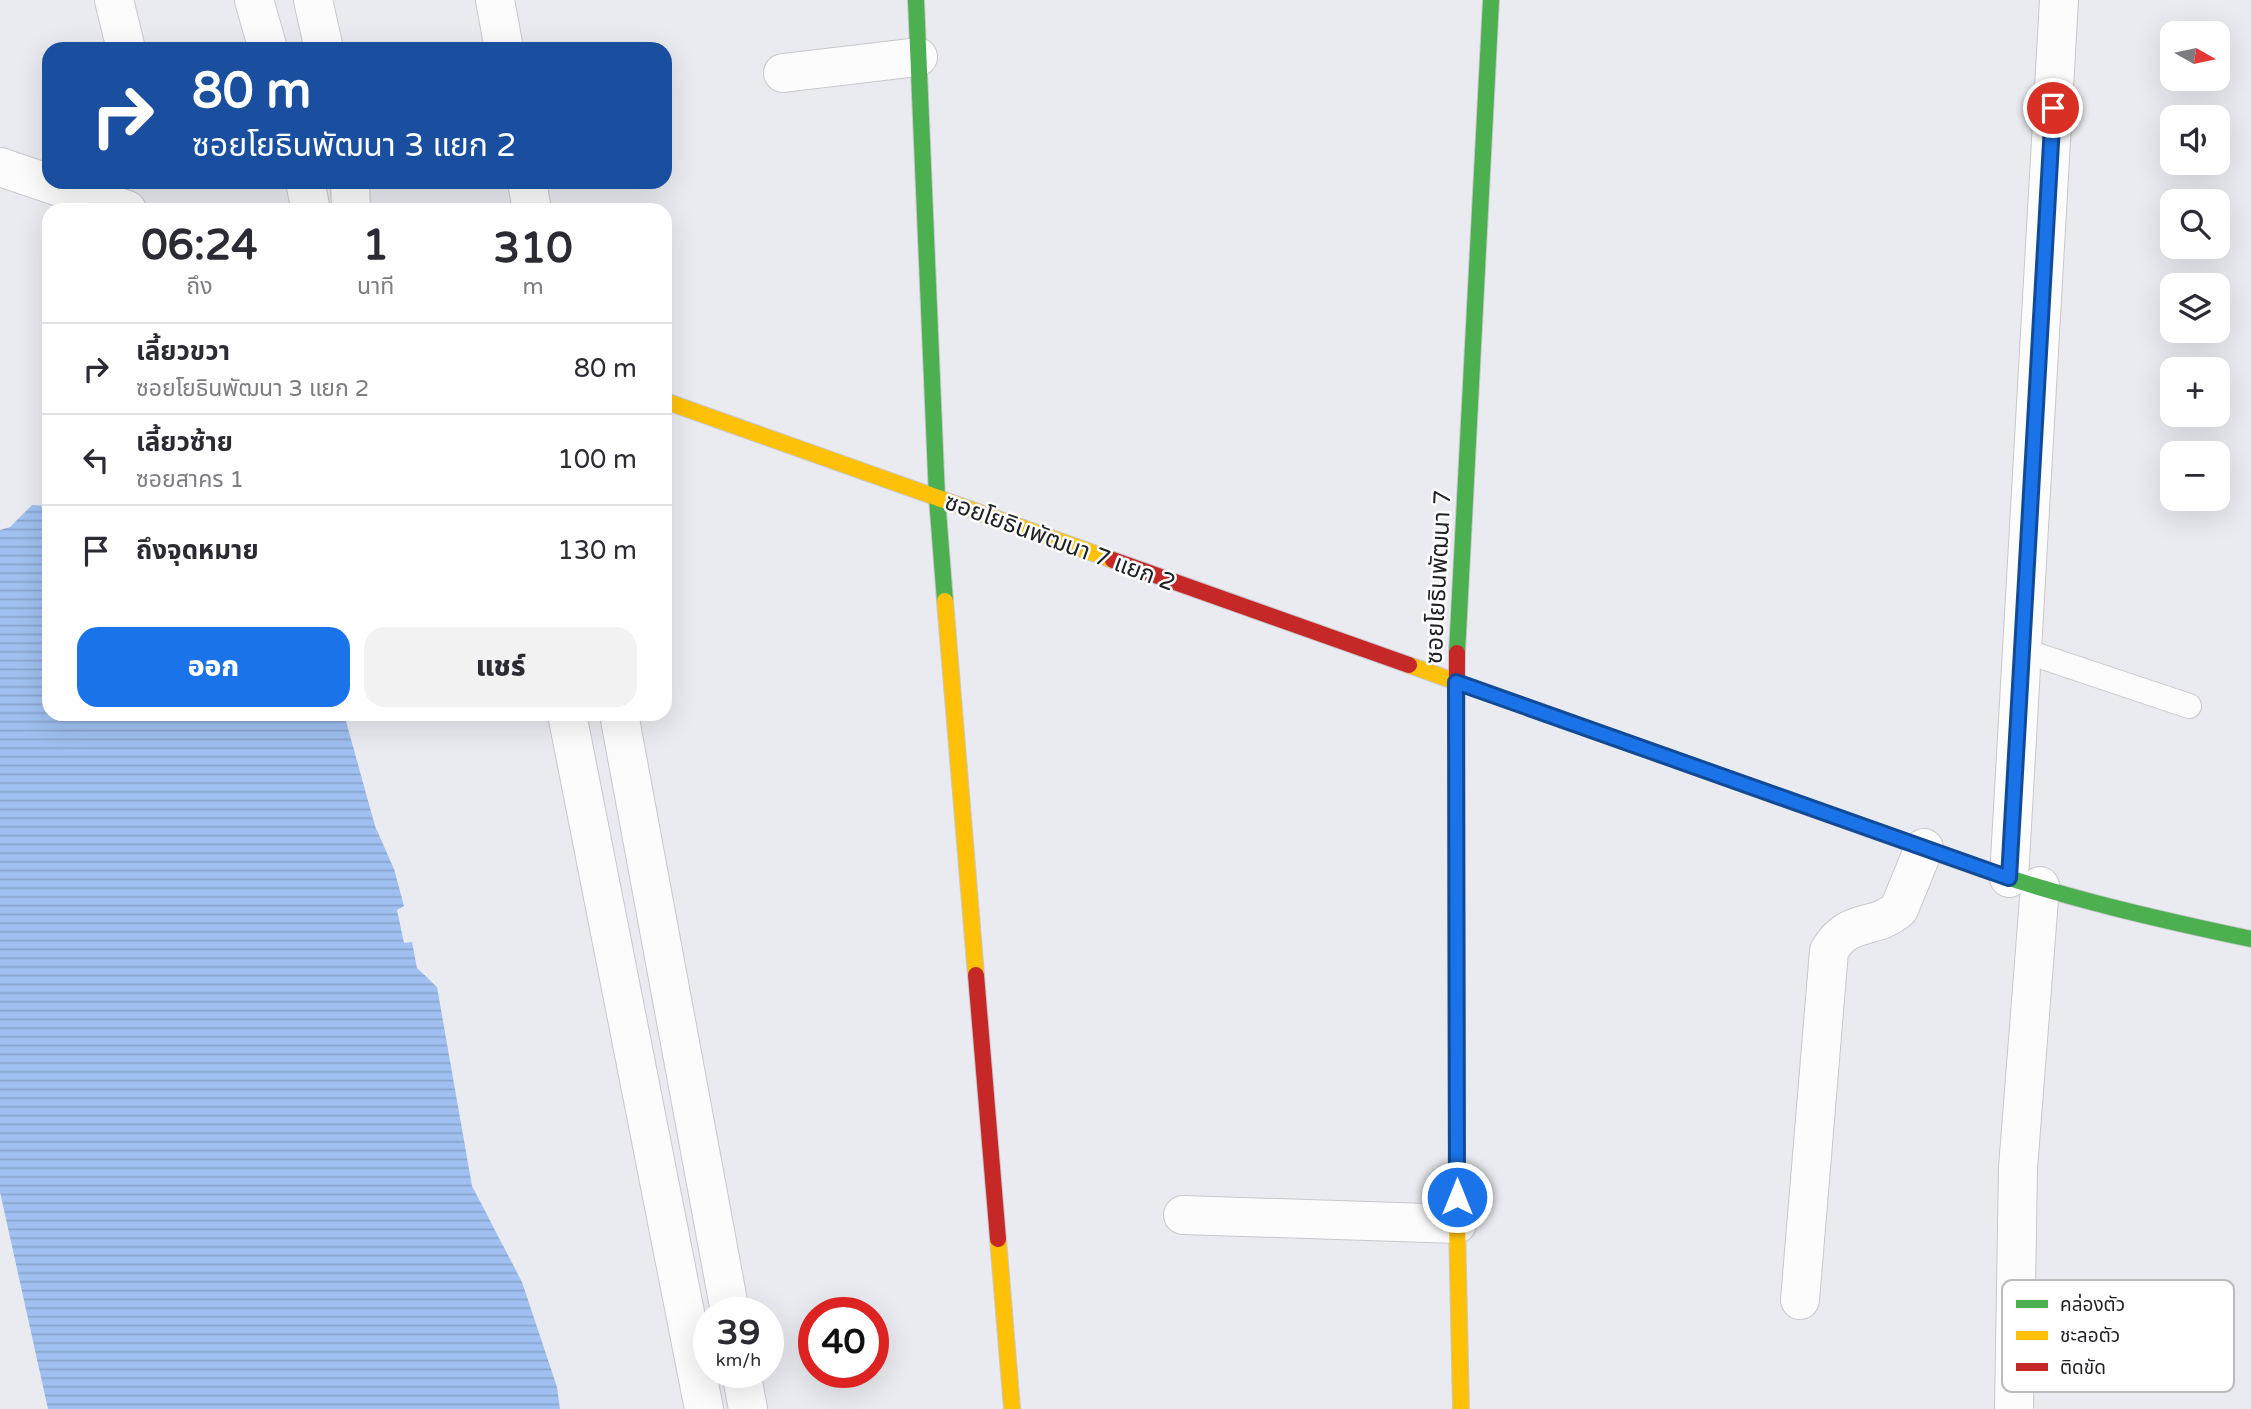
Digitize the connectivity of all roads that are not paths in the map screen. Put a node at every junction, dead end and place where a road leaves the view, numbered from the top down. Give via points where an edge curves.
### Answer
1 (114, 0) edge
2 (254, 0) edge
3 (313, 0) edge
4 (495, 0) edge
5 (916, 0) edge
6 (1491, 0) edge
7 (2059, 0) edge
8 (124, 42) edge
9 (266, 42) edge
10 (322, 42) edge
11 (503, 42) edge
12 (918, 57) junction
13 (783, 73) dead end
14 (0, 167) edge
15 (42, 181) edge
16 (65, 189) edge
17 (106, 203) edge
18 (672, 403) edge
19 (937, 498) junction
20 (2022, 650) junction
21 (1456, 682) junction
22 (2189, 706) dead end
23 (568, 721) edge
24 (620, 721) edge
25 (1924, 848) junction
26 (2024, 882) junction
27 (2251, 939) edge
28 (1183, 1215) dead end
29 (1457, 1224) junction
30 (2016, 1280) edge
31 (727, 1297) edge
32 (1800, 1300) dead end
33 (744, 1388) edge
34 (704, 1409) edge
35 (748, 1409) edge
36 (1012, 1409) edge
37 (1461, 1409) edge

1 - 8 street
2 - 9 street
3 - 10 street
4 - 11 street
5 - 12 street
6 - 21 street, ซอยโยธินพัฒนา 7
7 - 20 street
12 - 13 street
12 - 19 street
14 - 15 street
16 - 17 street
18 - 19 street, ซอยโยธินพัฒนา 7 แยก 2
19 - 21 street, ซอยโยธินพัฒนา 7 แยก 2
19 - 36 street
20 - 22 lane
20 - 26 street
21 - 25 street, ซอยโยธินพัฒนา 7 แยก 2
21 - 29 street, ซอยโยธินพัฒนา 7
23 - 34 street
24 - 31 street
25 - 26 street, ซอยโยธินพัฒนา 7 แยก 2
25 - 32 street via 1899,909 1851,929 1837,938 1829,951
26 - 27 street, ซอยโยธินพัฒนา 7 แยก 2
26 - 30 street
28 - 29 street
29 - 37 street, ซอยโยธินพัฒนา 7
33 - 35 street

